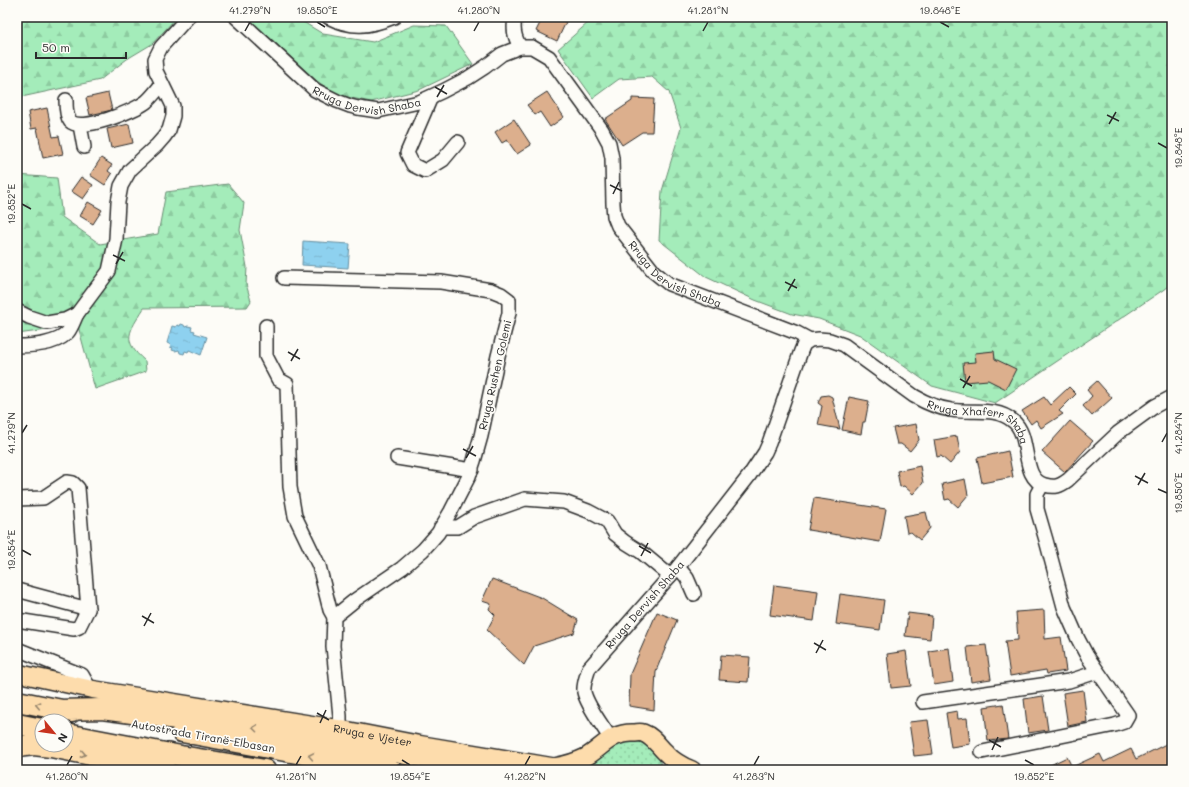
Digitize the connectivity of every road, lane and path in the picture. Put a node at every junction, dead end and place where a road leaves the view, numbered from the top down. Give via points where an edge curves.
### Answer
1 (188, 17) edge
2 (236, 17) edge
3 (328, 17) edge
4 (394, 17) edge
5 (515, 17) edge
6 (520, 47) junction
7 (162, 84) junction
8 (431, 97) junction
9 (66, 100) dead end
10 (80, 125) junction
11 (458, 142) dead end
12 (84, 147) dead end
13 (284, 278) dead end
14 (17, 311) edge
15 (77, 314) junction
16 (266, 326) dead end
17 (810, 340) junction
18 (17, 346) edge
19 (1172, 397) edge
20 (397, 458) dead end
21 (472, 470) junction
22 (1042, 485) junction
23 (17, 498) edge
24 (441, 527) junction
25 (674, 572) junction
26 (17, 582) edge
27 (17, 586) edge
28 (17, 590) edge
29 (694, 594) dead end
30 (88, 609) junction
31 (334, 618) junction
32 (17, 620) edge
33 (17, 649) edge
34 (1097, 672) junction
35 (17, 673) edge
36 (90, 689) junction
37 (17, 701) edge
38 (923, 702) dead end
39 (59, 710) junction
40 (17, 724) edge
41 (34, 727) edge
42 (340, 729) junction
43 (74, 735) edge
44 (74, 736) edge
45 (610, 738) junction
46 (17, 747) edge
47 (982, 752) dead end
48 (666, 753) junction
49 (165, 770) edge
50 (199, 770) edge
51 (265, 770) edge
52 (390, 770) edge
53 (486, 770) edge
54 (668, 770) edge
55 (692, 770) edge

1 - 7 street via 161,47 155,59 156,71
2 - 8 street, Rruga Dervish Shaba via 315,90 337,101 378,111
3 - 4 street via 358,26
5 - 6 street via 515,38
6 - 8 street, Rruga Dervish Shaba via 502,54 468,78
6 - 17 street, Rruga Dervish Shaba via 532,47 549,57 610,143 614,216 618,226 654,272 669,284
7 - 10 street via 147,101 134,110 98,123
7 - 15 street via 173,106 169,130 158,146 130,170 121,186 116,239 109,271
8 - 11 street via 407,153 413,165 425,171 443,160
9 - 10 street via 70,121
10 - 12 street
13 - 21 street, Rruga Rushen Golemi via 442,282 491,290 508,300 509,313
14 - 15 street via 47,323 65,320
15 - 18 street via 68,332 60,338 30,346
16 - 31 street via 266,356 278,379 287,384 290,487 295,516 319,566
17 - 22 street, Rruga Xhaferr Shaba via 830,340 844,346 926,403 952,410 996,412 1013,421 1020,429 1031,473
17 - 25 street, Rruga Dervish Shaba via 804,344 801,351 765,452
19 - 22 street via 1118,433 1060,486
20 - 21 street
21 - 24 street, Rruga Rushen Golemi
22 - 34 street via 1038,494 1037,509 1064,607 1078,639
23 - 30 street via 43,498 67,482 74,483 78,488
24 - 25 street via 458,527 474,517 525,499 564,502 606,521 625,542
24 - 31 street, Rruga Rushen Golemi via 423,550 402,568 355,600
25 - 29 street via 686,578
25 - 45 street, Rruga Dervish Shaba via 589,668 584,691 588,703
26 - 27 street
28 - 30 street
30 - 32 street via 79,627 74,629
31 - 42 street via 333,646
33 - 36 street via 82,675
34 - 38 street via 1069,680
34 - 47 street via 1128,715 1124,722
35 - 36 main road, Rruga e Vjeter
36 - 42 main road, Rruga e Vjeter
39 -> 37 highway, Autostrada Tiranë-Elbasan
52 -> 39 highway, Autostrada Tiranë-Elbasan
53 -> 39 highway via 340,741 255,728 102,709
40 - 41 highway
42 - 45 main road, Rruga e Vjeter via 554,767 570,765 587,756
43 - 51 highway, Autostrada Tiranë-Elbasan
44 - 50 highway
45 - 48 main road, Rruga e Vjeter via 626,732 641,733 659,744
46 -> 49 highway via 43,746
48 - 54 main road
48 - 55 main road, Rruga e Vjeter via 676,762

